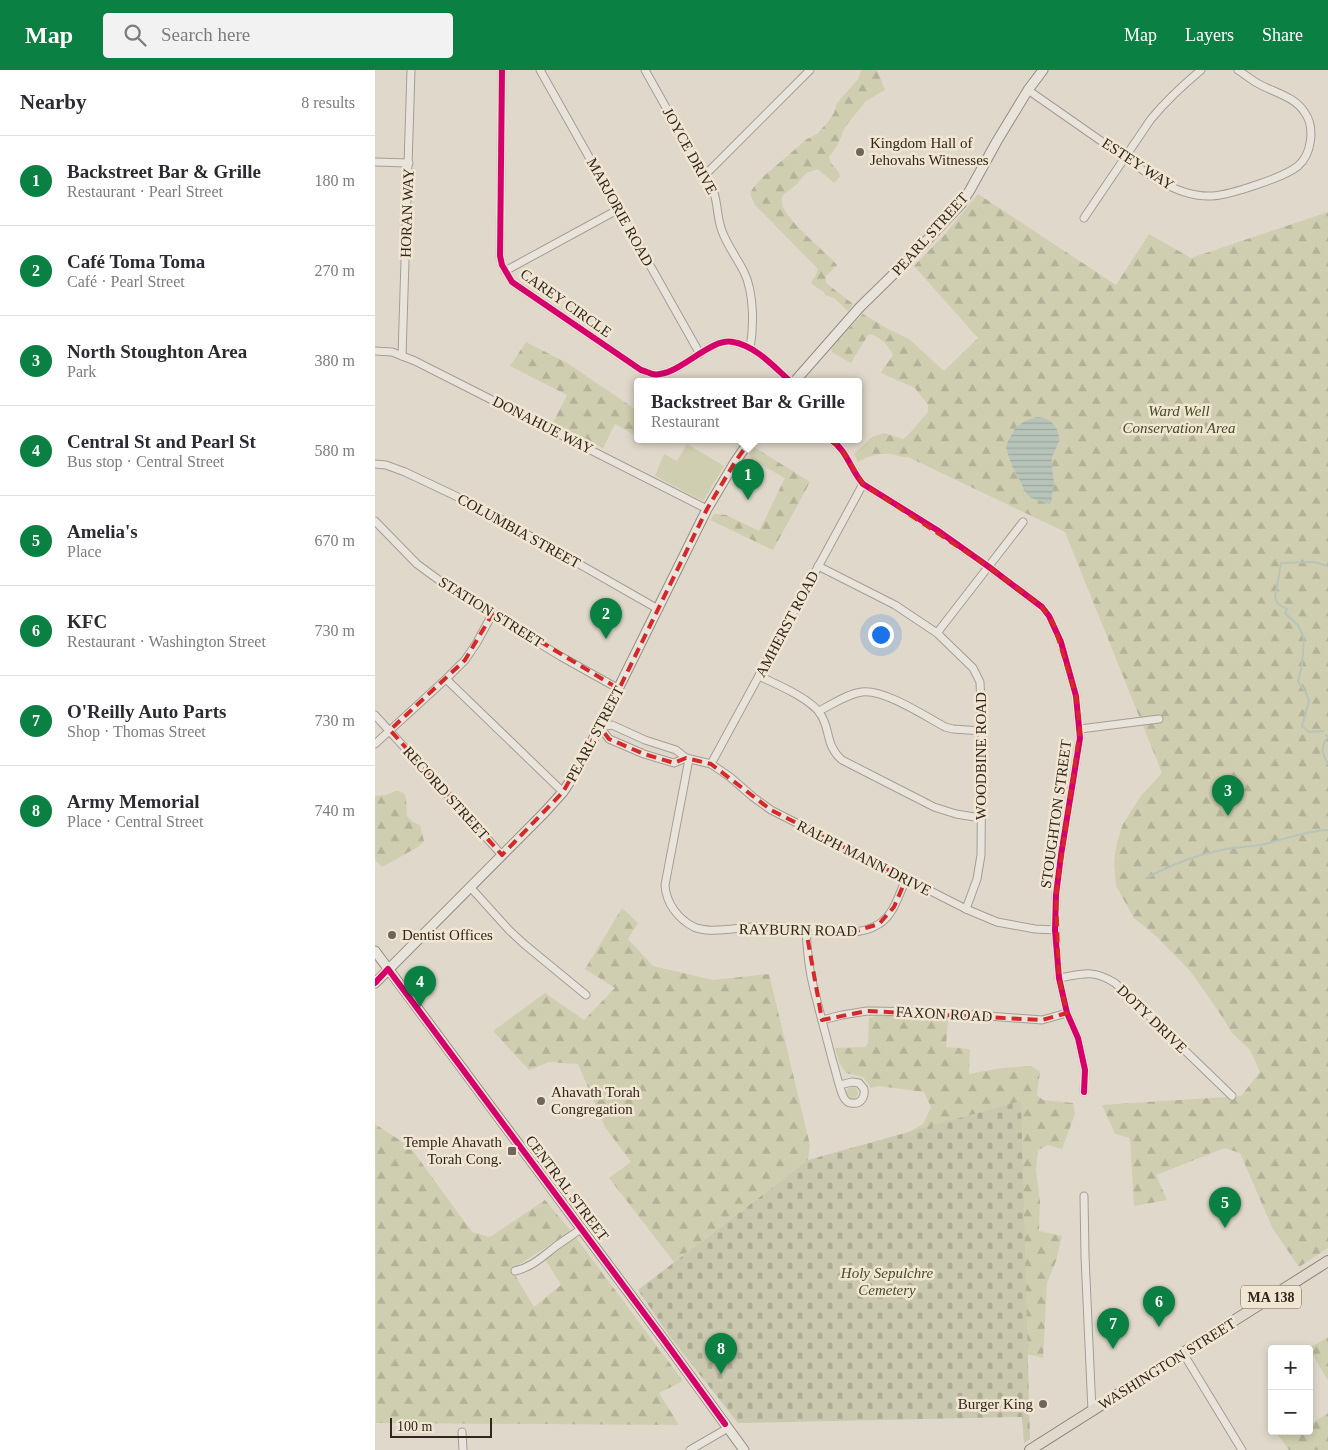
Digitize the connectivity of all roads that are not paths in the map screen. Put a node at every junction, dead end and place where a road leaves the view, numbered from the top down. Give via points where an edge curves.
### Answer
1 (411, 70) edge
2 (502, 70) edge
3 (540, 70) edge
4 (645, 70) edge
5 (810, 70) edge
6 (1043, 70) edge
7 (1201, 70) edge
8 (1238, 70) edge
9 (1028, 90) junction
10 (1125, 157) junction
11 (375, 162) edge
12 (409, 162) junction
13 (705, 175) junction
14 (619, 209) junction
15 (1084, 218) dead end
16 (505, 271) junction
17 (750, 348) junction
18 (375, 351) edge
19 (700, 354) junction
20 (402, 356) junction
21 (786, 378) edge
22 (798, 378) edge
23 (748, 443) edge
24 (835, 443) edge
25 (375, 464) edge
26 (863, 484) junction
27 (707, 509) junction
28 (375, 521) edge
29 (1023, 522) dead end
30 (818, 566) junction
31 (989, 567) junction
32 (658, 609) junction
33 (493, 614) junction
34 (937, 633) junction
35 (759, 676) junction
36 (446, 679) junction
37 (619, 689) junction
38 (819, 711) junction
39 (375, 715) edge
40 (1159, 719) dead end
41 (600, 727) junction
42 (1080, 729) junction
43 (390, 730) junction
44 (983, 731) junction
45 (375, 744) edge
46 (687, 759) junction
47 (711, 764) junction
48 (563, 792) junction
49 (981, 818) junction
50 (502, 856) junction
51 (906, 879) junction
52 (471, 888) junction
53 (966, 909) junction
54 (806, 930) junction
55 (1055, 930) junction
56 (375, 951) edge
57 (388, 969) junction
58 (1059, 978) junction
59 (375, 982) edge
60 (586, 995) dead end
61 (1067, 1013) junction
62 (821, 1020) junction
63 (840, 1085) dead end
64 (1083, 1092) dead end
65 (1232, 1096) dead end
66 (1084, 1196) dead end
67 (581, 1228) junction
68 (1328, 1261) edge
69 (515, 1271) dead end
70 (1183, 1354) junction
71 (1092, 1411) junction
72 (728, 1428) junction
73 (462, 1432) dead end
74 (463, 1450) edge
75 (690, 1450) edge
76 (744, 1450) edge
77 (1031, 1450) edge
78 (1242, 1450) edge

1 - 12 street, HORAN WAY
2 - 16 street, CAREY CIRCLE via 499,237
3 - 14 street, MARJORIE ROAD
4 - 13 street, JOYCE DRIVE
5 - 13 street
6 - 9 main road, PEARL STREET
7 - 10 street via 1161,107
8 - 10 street, ESTEY WAY via 1285,96 1307,114 1310,142 1299,165 1234,192 1211,196 1175,189
9 - 10 street, ESTEY WAY
9 - 22 main road, PEARL STREET via 961,204 860,307
10 - 15 street
11 - 12 street
12 - 20 street, HORAN WAY
13 - 17 street, JOYCE DRIVE via 717,199 721,231 749,285
14 - 16 street
14 - 19 street, MARJORIE ROAD
16 - 19 street, CAREY CIRCLE via 517,287 641,370 663,374
17 - 19 street, CAREY CIRCLE via 727,342
17 - 21 street, CAREY CIRCLE
18 - 20 street, DONAHUE WAY
20 - 27 street, DONAHUE WAY
23 - 27 main road, PEARL STREET
24 - 26 street, STOUGHTON STREET via 843,450
25 - 32 street, COLUMBIA STREET via 405,472 481,508
26 - 30 street, AMHERST ROAD
26 - 31 street, STOUGHTON STREET
27 - 32 main road, PEARL STREET
28 - 33 street, STATION STREET via 417,564
29 - 31 street
30 - 34 street, WOODBINE ROAD via 895,605
30 - 35 street, AMHERST ROAD
31 - 34 street
31 - 42 street, STOUGHTON STREET via 1042,607 1049,616 1061,642 1076,696
32 - 37 main road, PEARL STREET
33 - 36 street via 465,660
33 - 37 street, STATION STREET
34 - 44 street, WOODBINE ROAD via 973,668 980,682
35 - 38 street via 809,702
35 - 47 street, AMHERST ROAD
36 - 43 street
36 - 48 street
37 - 41 main road, PEARL STREET
38 - 44 street via 855,694 873,692 953,730
38 - 49 street via 831,746 842,760 934,807
39 - 43 street, RECORD STREET
40 - 42 street
41 - 46 street, RALPH MANN DRIVE via 612,725 676,750
41 - 46 street, RALPH MANN DRIVE via 609,739 644,754 674,763
41 - 48 main road, PEARL STREET
42 - 55 street, STOUGHTON STREET via 1061,855
43 - 45 street
43 - 50 street, RECORD STREET
44 - 49 street, WOODBINE ROAD
46 - 47 street, RALPH MANN DRIVE
46 - 54 street, RAYBURN ROAD via 666,876 665,893 670,906 682,918 703,929 765,926
47 - 51 street, RALPH MANN DRIVE via 771,810
48 - 50 main road, PEARL STREET
49 - 53 street, WOODBINE ROAD via 979,868
50 - 52 main road, PEARL STREET
51 - 53 street, RALPH MANN DRIVE
51 - 54 street, RAYBURN ROAD via 891,912 879,924 853,932
52 - 57 main road, PEARL STREET
52 - 60 street via 524,944
53 - 55 street, RALPH MANN DRIVE via 997,922
54 - 62 street
55 - 58 street, STOUGHTON STREET
56 - 57 main road, CENTRAL STREET
57 - 59 main road, PEARL STREET
57 - 67 main road, CENTRAL STREET
58 - 61 street, STOUGHTON STREET
58 - 65 street, DOTY DRIVE via 1093,973 1115,983
61 - 62 street, FAXON ROAD via 1042,1020 867,1011
61 - 64 street, STOUGHTON STREET via 1078,1038 1085,1070
62 - 63 street
66 - 71 street
67 - 69 street via 538,1261
67 - 72 main road, CENTRAL STREET
68 - 70 main road, WASHINGTON STREET / MA 138
70 - 71 main road, WASHINGTON STREET / MA 138
70 - 78 street
71 - 77 main road, WASHINGTON STREET / MA 138
72 - 75 street
72 - 76 main road, CENTRAL STREET
73 - 74 street

